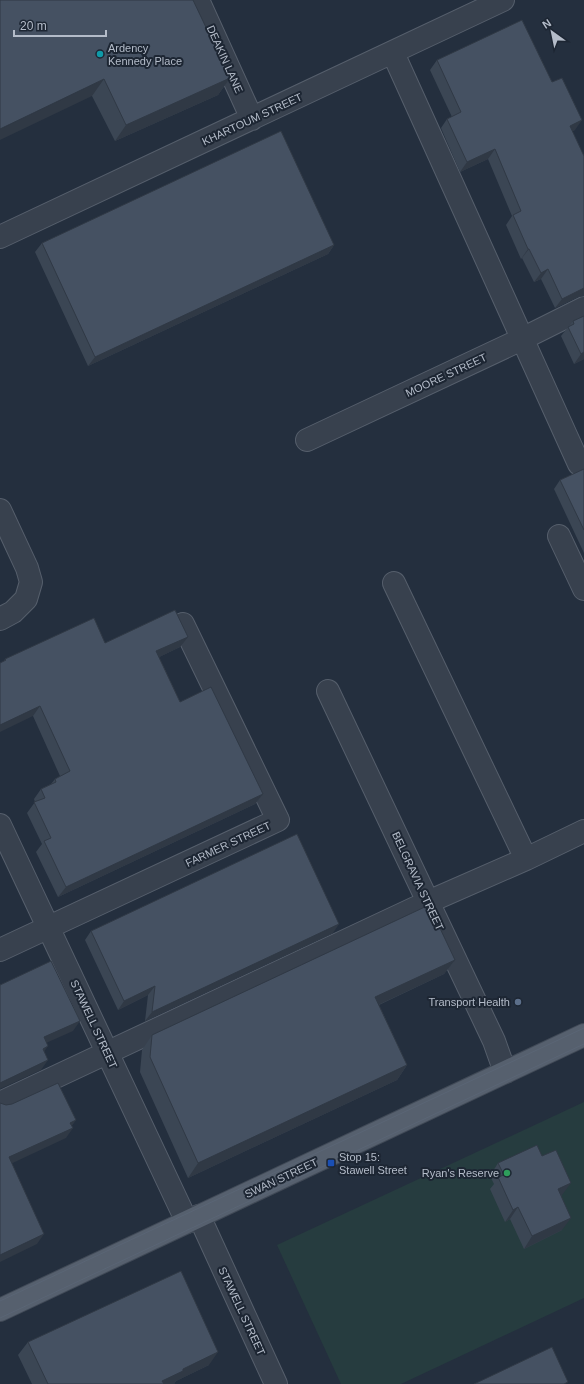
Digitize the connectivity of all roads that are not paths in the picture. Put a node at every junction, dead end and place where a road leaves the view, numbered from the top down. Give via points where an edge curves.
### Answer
1 (198, 0) edge
2 (503, 0) edge
3 (392, 53) junction
4 (252, 119) junction
5 (0, 237) edge
6 (584, 308) edge
7 (522, 339) junction
8 (307, 440) dead end
9 (579, 464) dead end
10 (0, 510) edge
11 (559, 536) dead end
12 (394, 583) dead end
13 (584, 589) edge
14 (0, 618) edge
15 (183, 624) edge
16 (328, 690) dead end
17 (0, 826) edge
18 (584, 831) edge
19 (526, 859) junction
20 (428, 902) junction
21 (48, 928) junction
22 (0, 950) edge
23 (584, 1035) edge
24 (108, 1053) junction
25 (505, 1072) junction
26 (0, 1103) edge
27 (193, 1219) junction
28 (0, 1310) edge
29 (276, 1384) edge

1 - 4 street, DEAKIN LANE
2 - 3 street, KHARTOUM STREET
3 - 4 street, KHARTOUM STREET
3 - 7 street
4 - 5 street, KHARTOUM STREET
6 - 7 street, MOORE STREET
7 - 8 street, MOORE STREET
7 - 9 street
10 - 14 street via 32,582 26,599 13,612
11 - 13 street
12 - 19 street
15 - 21 street, FARMER STREET via 278,820
16 - 20 street, BELGRAVIA STREET
17 - 21 street, STAWELL STREET
18 - 19 street
19 - 20 street
20 - 24 street
20 - 25 street, BELGRAVIA STREET via 494,1041
21 - 22 street, FARMER STREET
21 - 24 street, STAWELL STREET
23 - 25 main road, SWAN STREET
24 - 26 street
24 - 27 street, STAWELL STREET
25 - 27 main road, SWAN STREET
27 - 28 main road, SWAN STREET
27 - 29 street, STAWELL STREET

